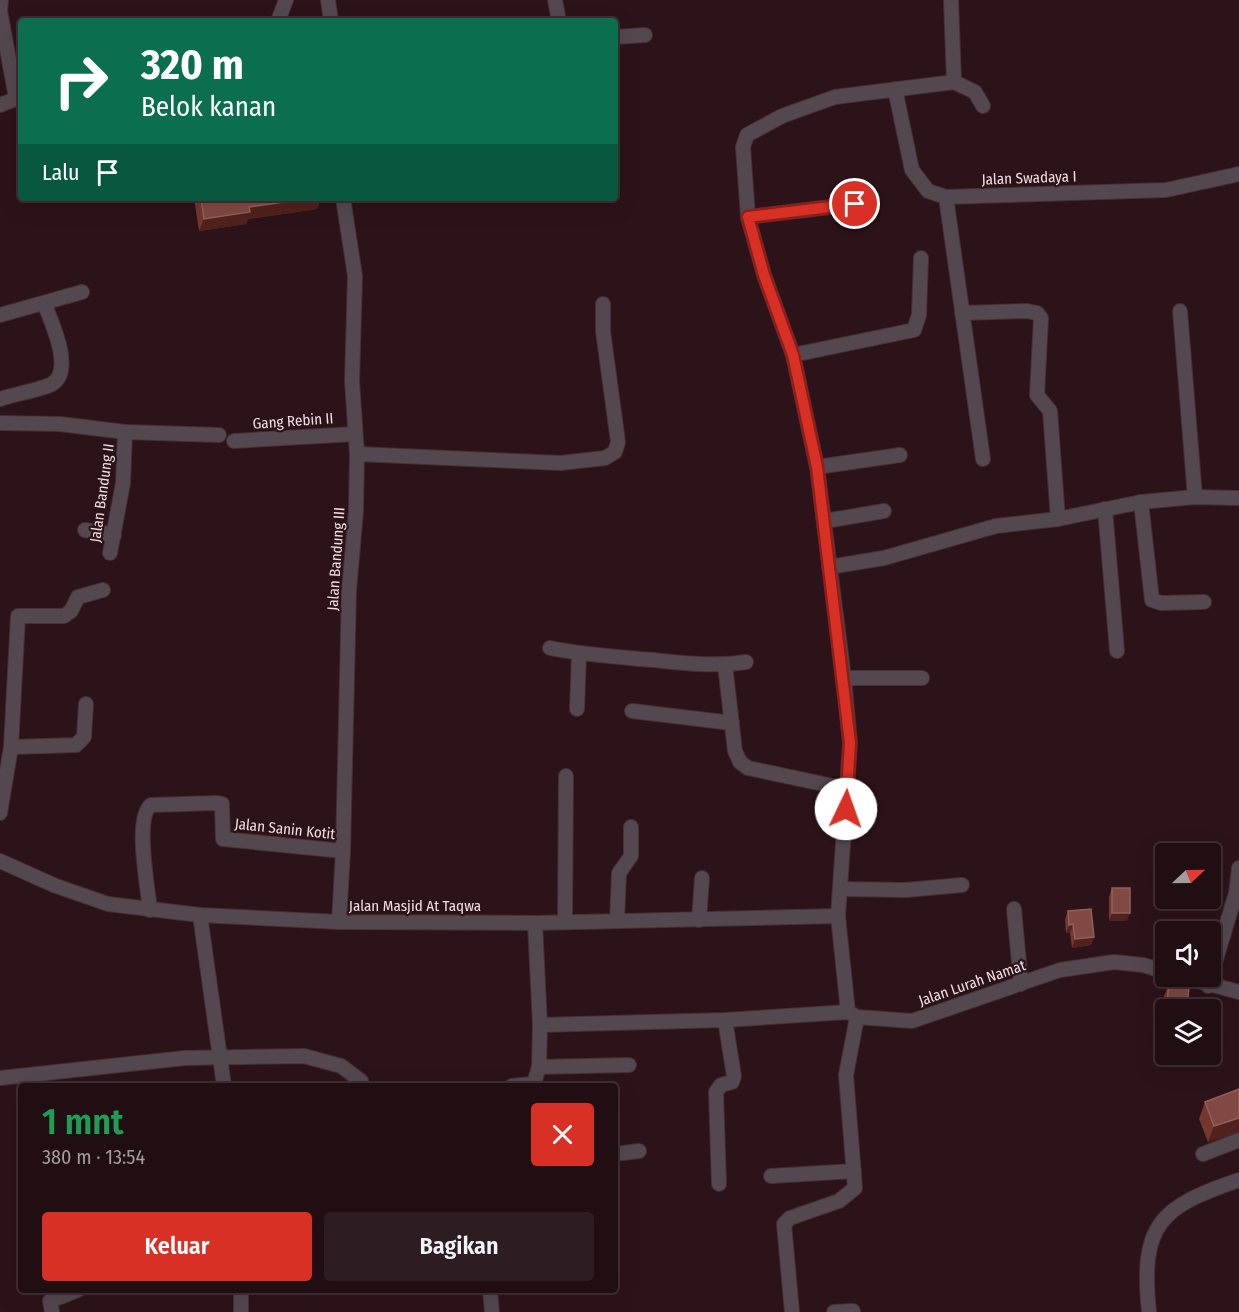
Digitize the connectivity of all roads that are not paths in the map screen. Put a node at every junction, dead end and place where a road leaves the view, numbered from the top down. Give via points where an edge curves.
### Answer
1 (1, 0) edge
2 (286, 0) edge
3 (328, 0) edge
4 (555, 0) edge
5 (951, 0) edge
6 (279, 18) edge
7 (331, 18) edge
8 (558, 18) edge
9 (645, 35) dead end
10 (618, 37) edge
11 (954, 82) junction
12 (895, 89) junction
13 (18, 97) edge
14 (0, 105) edge
15 (983, 106) dead end
16 (1239, 174) edge
17 (946, 197) junction
18 (343, 201) edge
19 (855, 204) dead end
20 (748, 217) junction
21 (921, 258) dead end
22 (82, 292) dead end
23 (44, 303) junction
24 (603, 304) dead end
25 (1180, 311) dead end
26 (962, 312) junction
27 (0, 315) edge
28 (793, 355) junction
29 (0, 399) edge
30 (0, 423) edge
31 (126, 432) junction
32 (355, 434) junction
33 (219, 435) dead end
34 (234, 441) dead end
35 (357, 454) junction
36 (900, 455) dead end
37 (983, 459) dead end
38 (817, 467) junction
39 (1195, 497) junction
40 (1239, 498) edge
41 (1141, 502) junction
42 (1106, 509) junction
43 (884, 511) dead end
44 (1058, 519) junction
45 (825, 521) junction
46 (85, 530) dead end
47 (114, 535) junction
48 (110, 553) dead end
49 (830, 567) junction
50 (103, 590) dead end
51 (1204, 602) dead end
52 (550, 648) dead end
53 (1117, 651) dead end
54 (579, 654) junction
55 (746, 662) dead end
56 (725, 665) junction
57 (844, 678) junction
58 (922, 678) dead end
59 (86, 704) dead end
60 (577, 709) dead end
61 (632, 711) dead end
62 (732, 723) junction
63 (11, 747) junction
64 (566, 776) dead end
65 (847, 789) junction
66 (0, 813) edge
67 (631, 827) dead end
68 (343, 851) junction
69 (0, 861) edge
70 (1239, 868) edge
71 (702, 878) dead end
72 (962, 885) dead end
73 (842, 889) junction
74 (1014, 909) dead end
75 (150, 910) junction
76 (200, 915) junction
77 (838, 916) junction
78 (699, 920) junction
79 (565, 921) junction
80 (617, 921) junction
81 (339, 922) junction
82 (535, 923) junction
83 (1221, 943) edge
84 (1155, 969) edge
85 (1021, 984) junction
86 (1212, 987) edge
87 (1239, 993) edge
88 (852, 1015) junction
89 (725, 1020) junction
90 (540, 1025) junction
91 (221, 1056) junction
92 (629, 1065) dead end
93 (539, 1067) junction
94 (0, 1078) edge
95 (23, 1081) edge
96 (224, 1083) edge
97 (361, 1083) edge
98 (534, 1083) edge
99 (1239, 1140) edge
100 (639, 1151) dead end
101 (618, 1154) edge
102 (1203, 1154) dead end
103 (854, 1171) junction
104 (771, 1176) dead end
105 (1239, 1180) edge
106 (719, 1184) dead end
107 (70, 1293) edge
108 (241, 1293) edge
109 (490, 1293) edge
110 (853, 1311) edge
111 (52, 1312) edge
112 (241, 1312) edge
113 (492, 1312) edge
114 (792, 1312) edge
115 (834, 1312) edge
116 (1149, 1312) edge

1 - 13 street
2 - 6 street
3 - 7 street
4 - 8 street
5 - 11 street
9 - 10 street
11 - 12 street
11 - 15 street via 975,92
12 - 17 street via 912,170 928,191
12 - 20 street via 835,97 782,116 747,135 743,147
13 - 14 street
16 - 17 street, Jalan Swadaya I via 1166,190
17 - 26 street
18 - 32 street, Jalan Bandung III via 355,276
19 - 20 street
20 - 28 street
21 - 28 street via 919,315 914,330
22 - 23 street
23 - 27 street
23 - 29 street via 61,349 60,374 52,384
24 - 35 street via 618,442 615,452 605,458 561,462
25 - 39 street
26 - 37 street
26 - 44 street via 1027,311 1041,318 1037,395 1050,411
28 - 38 street
30 - 31 street, Jalan Bandung II via 60,424
31 - 33 street
31 - 47 street, Jalan Bandung II
32 - 34 street, Gang Rebin II
32 - 35 street, Jalan Bandung III
35 - 68 street, Jalan Bandung III via 349,590
36 - 38 street
38 - 45 street
39 - 40 street
39 - 41 street
41 - 42 street
41 - 51 street via 1152,600
42 - 44 street
42 - 53 street
43 - 45 street
44 - 49 street via 996,526 884,558
45 - 49 street
46 - 47 street
47 - 48 street, Jalan Bandung II
49 - 57 street
50 - 63 street via 78,597 64,616 18,616
52 - 54 street
54 - 56 street
54 - 60 street
55 - 56 street
56 - 62 street
57 - 58 street
57 - 65 street via 850,743
59 - 63 street via 84,737 75,745
61 - 62 street
62 - 65 street via 735,751 748,768
63 - 66 street
64 - 79 street
65 - 73 street
67 - 80 street via 631,858 619,873
68 - 75 street, Jalan Sanin Kotit via 223,839 222,804 151,805 143,814
68 - 81 street, Jalan Bandung III
69 - 75 street, Jalan Masjid At Taqwa via 108,904
70 - 83 street
71 - 78 street
72 - 73 street via 906,890
73 - 77 street
74 - 85 street
75 - 76 street, Jalan Masjid At Taqwa
76 - 81 street, Jalan Masjid At Taqwa
76 - 91 street
77 - 78 street, Jalan Masjid At Taqwa
77 - 88 street
78 - 80 street, Jalan Masjid At Taqwa
79 - 80 street, Jalan Masjid At Taqwa
79 - 82 street, Jalan Masjid At Taqwa
81 - 82 street, Jalan Masjid At Taqwa
82 - 90 street
84 - 85 street, Jalan Lurah Namat via 1114,962 1060,970
85 - 88 street, Jalan Lurah Namat via 912,1021
86 - 87 street
88 - 89 street, Jalan Lurah Namat
88 - 103 street via 846,1075
89 - 90 street, Jalan Lurah Namat
89 - 106 street via 734,1076 717,1092
90 - 93 street
91 - 95 street via 145,1062
91 - 96 street
91 - 97 street via 304,1056 341,1066
92 - 93 street
93 - 98 street
94 - 95 street
99 - 102 street
100 - 101 street
103 - 104 street
103 - 114 street via 855,1188 851,1194 790,1218 784,1224
105 - 116 street via 1195,1195 1168,1212 1155,1231 1147,1254
107 - 111 street via 50,1301
108 - 112 street
109 - 113 street
110 - 115 street

